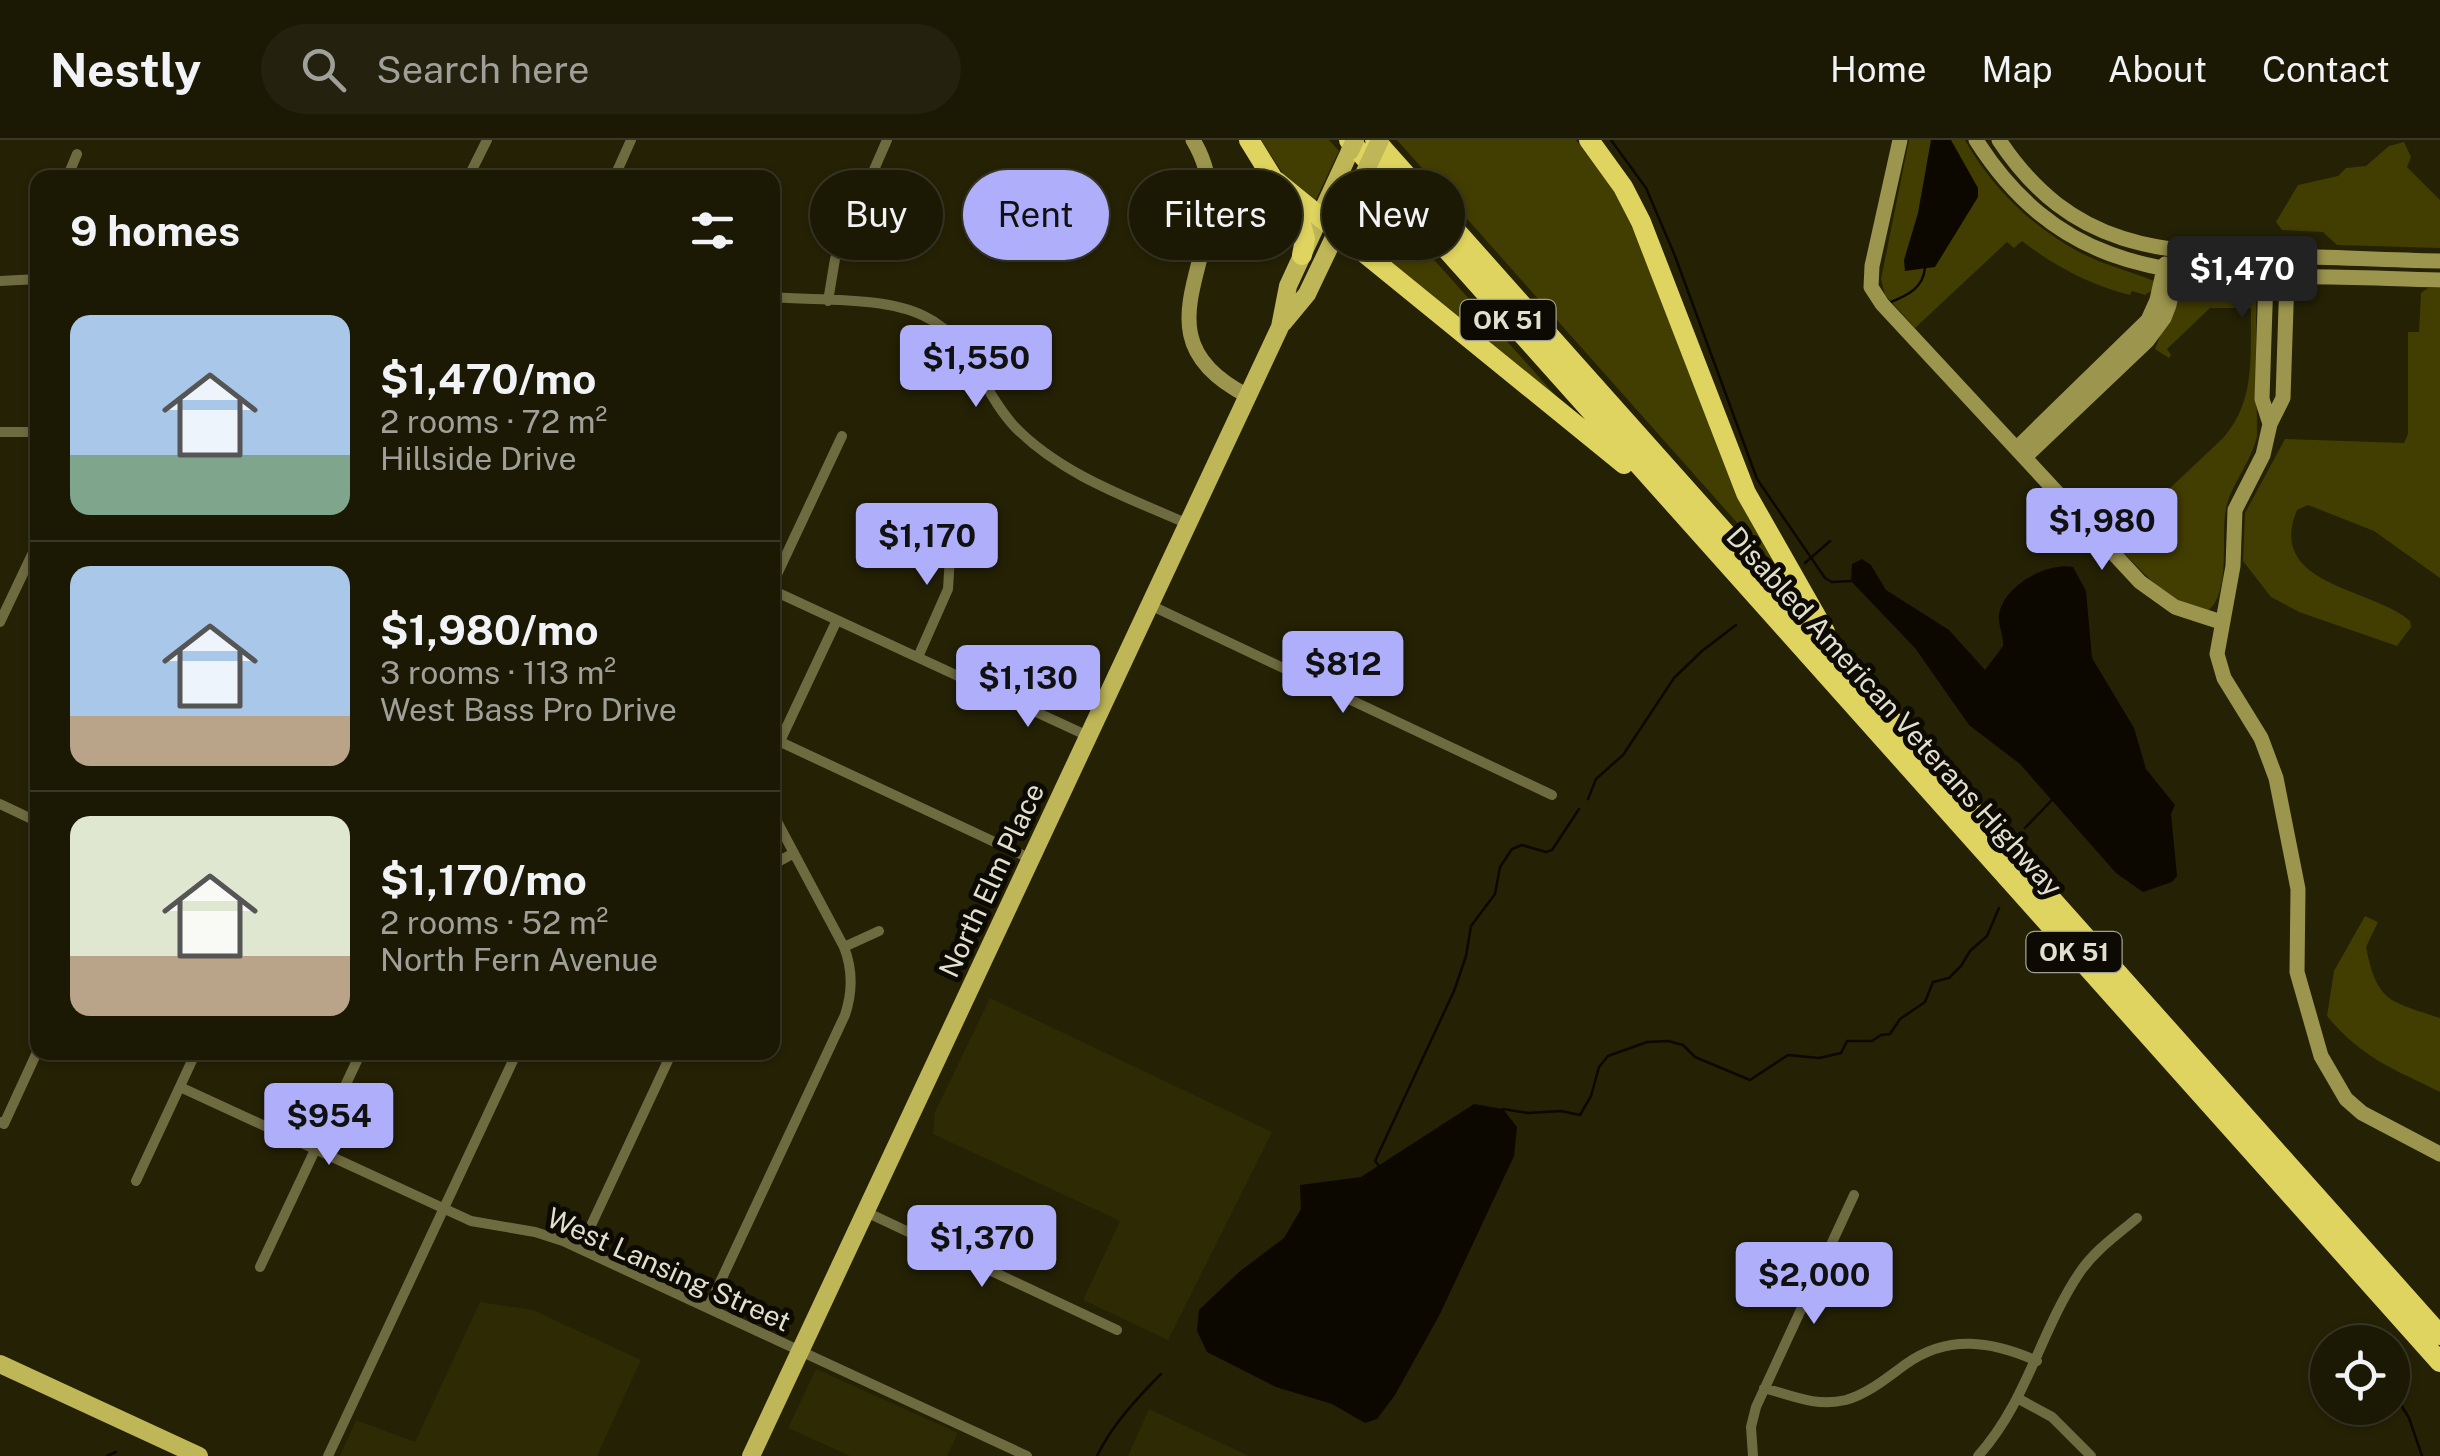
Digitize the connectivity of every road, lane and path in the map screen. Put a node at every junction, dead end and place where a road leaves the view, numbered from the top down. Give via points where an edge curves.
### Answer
1 (487, 140) edge
2 (631, 140) edge
3 (888, 140) edge
4 (1193, 140) edge
5 (1249, 140) edge
6 (1352, 140) edge
7 (1377, 140) edge
8 (1589, 140) edge
9 (1900, 140) edge
10 (1976, 140) edge
11 (1999, 140) edge
12 (77, 154) dead end
13 (70, 170) edge
14 (472, 170) edge
15 (618, 170) edge
16 (1268, 170) edge
17 (1364, 170) edge
18 (1302, 200) edge
19 (1321, 213) junction
20 (1302, 228) edge
21 (2170, 251) junction
22 (1302, 255) joint
23 (2276, 256) junction
24 (1300, 260) edge
25 (1323, 260) edge
26 (1377, 260) edge
27 (2440, 260) edge
28 (2169, 271) junction
29 (2286, 276) junction
30 (2266, 277) junction
31 (30, 279) edge
32 (2440, 280) edge
33 (0, 281) edge
34 (780, 298) edge
35 (828, 301) junction
36 (1280, 327) junction
37 (1248, 396) junction
38 (2270, 424) junction
39 (0, 432) edge
40 (30, 432) edge
41 (842, 436) dead end
42 (2021, 452) junction
43 (1668, 498) junction
44 (1188, 524) junction
45 (960, 533) dead end
46 (30, 559) edge
47 (780, 570) edge
48 (780, 591) edge
49 (1150, 605) junction
50 (837, 620) junction
51 (0, 622) edge
52 (2222, 622) junction
53 (918, 657) junction
54 (1849, 673) junction
55 (780, 732) edge
56 (1088, 736) junction
57 (780, 742) edge
58 (1552, 795) dead end
59 (3, 806) edge
60 (30, 818) edge
61 (0, 819) edge
62 (780, 827) edge
63 (794, 853) junction
64 (1031, 859) junction
65 (780, 861) edge
66 (880, 932) dead end
67 (844, 946) junction
68 (33, 1060) edge
69 (192, 1060) edge
70 (357, 1060) edge
71 (512, 1060) edge
72 (668, 1060) edge
73 (180, 1086) junction
74 (2, 1123) edge
75 (316, 1149) junction
76 (2440, 1154) edge
77 (136, 1181) dead end
78 (1854, 1196) dead end
79 (443, 1208) junction
80 (866, 1212) junction
81 (2137, 1218) dead end
82 (580, 1249) junction
83 (260, 1268) dead end
84 (708, 1308) junction
85 (1116, 1330) dead end
86 (2440, 1335) edge
87 (800, 1351) junction
88 (2037, 1360) junction
89 (2440, 1362) edge
90 (0, 1364) edge
91 (1764, 1388) junction
92 (2019, 1399) junction
93 (199, 1456) edge
94 (328, 1456) edge
95 (751, 1456) edge
96 (1028, 1456) edge
97 (1753, 1456) edge
98 (1978, 1456) edge
99 (2091, 1456) edge

1 - 14 street
2 - 15 street
3 - 35 street via 835,259
4 - 37 street via 1212,197 1188,330 1203,366
5 - 16 highway
6 - 19 main road, North Elm Place
6 - 43 highway, Disabled American Veterans Highway / OK 51
7 - 17 main road, North Elm Place, bridge
7 - 54 highway, Disabled American Veterans Highway / OK 51
8 - 54 highway via 1640,222 1746,492
9 - 42 street via 1871,287
10 - 28 street via 2020,197 2059,229 2103,252
11 - 21 street via 2070,212 2105,233
12 - 13 street
18 - 19 highway
19 - 22 main road, North Elm Place
20 - 22 highway
21 - 23 street
21 - 28 street
23 - 27 street
23 - 29 street
23 - 30 street
24 - 36 main road, North Elm Place
25 - 36 main road, North Elm Place
26 - 43 highway
28 - 30 street
28 - 42 street via 2148,320
29 - 30 street
29 - 32 street
29 - 38 street via 2283,398
30 - 38 street via 2262,400
31 - 33 street
34 - 35 street
35 - 44 street via 902,308 937,323 1034,444
36 - 37 main road, North Elm Place
37 - 44 main road, North Elm Place
38 - 52 street via 2263,455 2235,510
39 - 40 street
41 - 47 street
42 - 52 street via 2157,597 2192,616
43 - 89 highway, Disabled American Veterans Highway / OK 51
44 - 49 main road, North Elm Place
45 - 53 street via 948,589
46 - 51 street
48 - 50 street
49 - 56 main road, North Elm Place
49 - 58 street
50 - 53 street
50 - 55 street
52 - 76 street via 2219,666 2268,754 2298,889 2298,972 2321,1056 2362,1113
53 - 56 street
54 - 86 highway, Disabled American Veterans Highway / OK 51
56 - 64 main road, North Elm Place
57 - 64 street
59 - 60 street
59 - 61 street
62 - 63 street
63 - 65 street
63 - 67 street
64 - 80 main road, North Elm Place
66 - 67 street
67 - 84 street via 852,980 845,1014
68 - 74 street
69 - 73 street
70 - 75 street
71 - 79 street
72 - 82 street
73 - 75 street, West Lansing Street
73 - 77 street
75 - 79 street, West Lansing Street
75 - 83 street
78 - 91 street
79 - 82 street, West Lansing Street
79 - 94 street
80 - 85 street
80 - 87 main road, North Elm Place
81 - 88 street via 2086,1264
82 - 84 street, West Lansing Street
84 - 87 street, West Lansing Street
87 - 95 main road, North Elm Place
87 - 96 street, West Lansing Street
88 - 91 street via 2002,1347 1956,1343 1918,1356 1845,1400 1806,1402
88 - 92 street
90 - 93 main road
91 - 97 street via 1752,1420
92 - 98 street
92 - 99 street via 2063,1426

